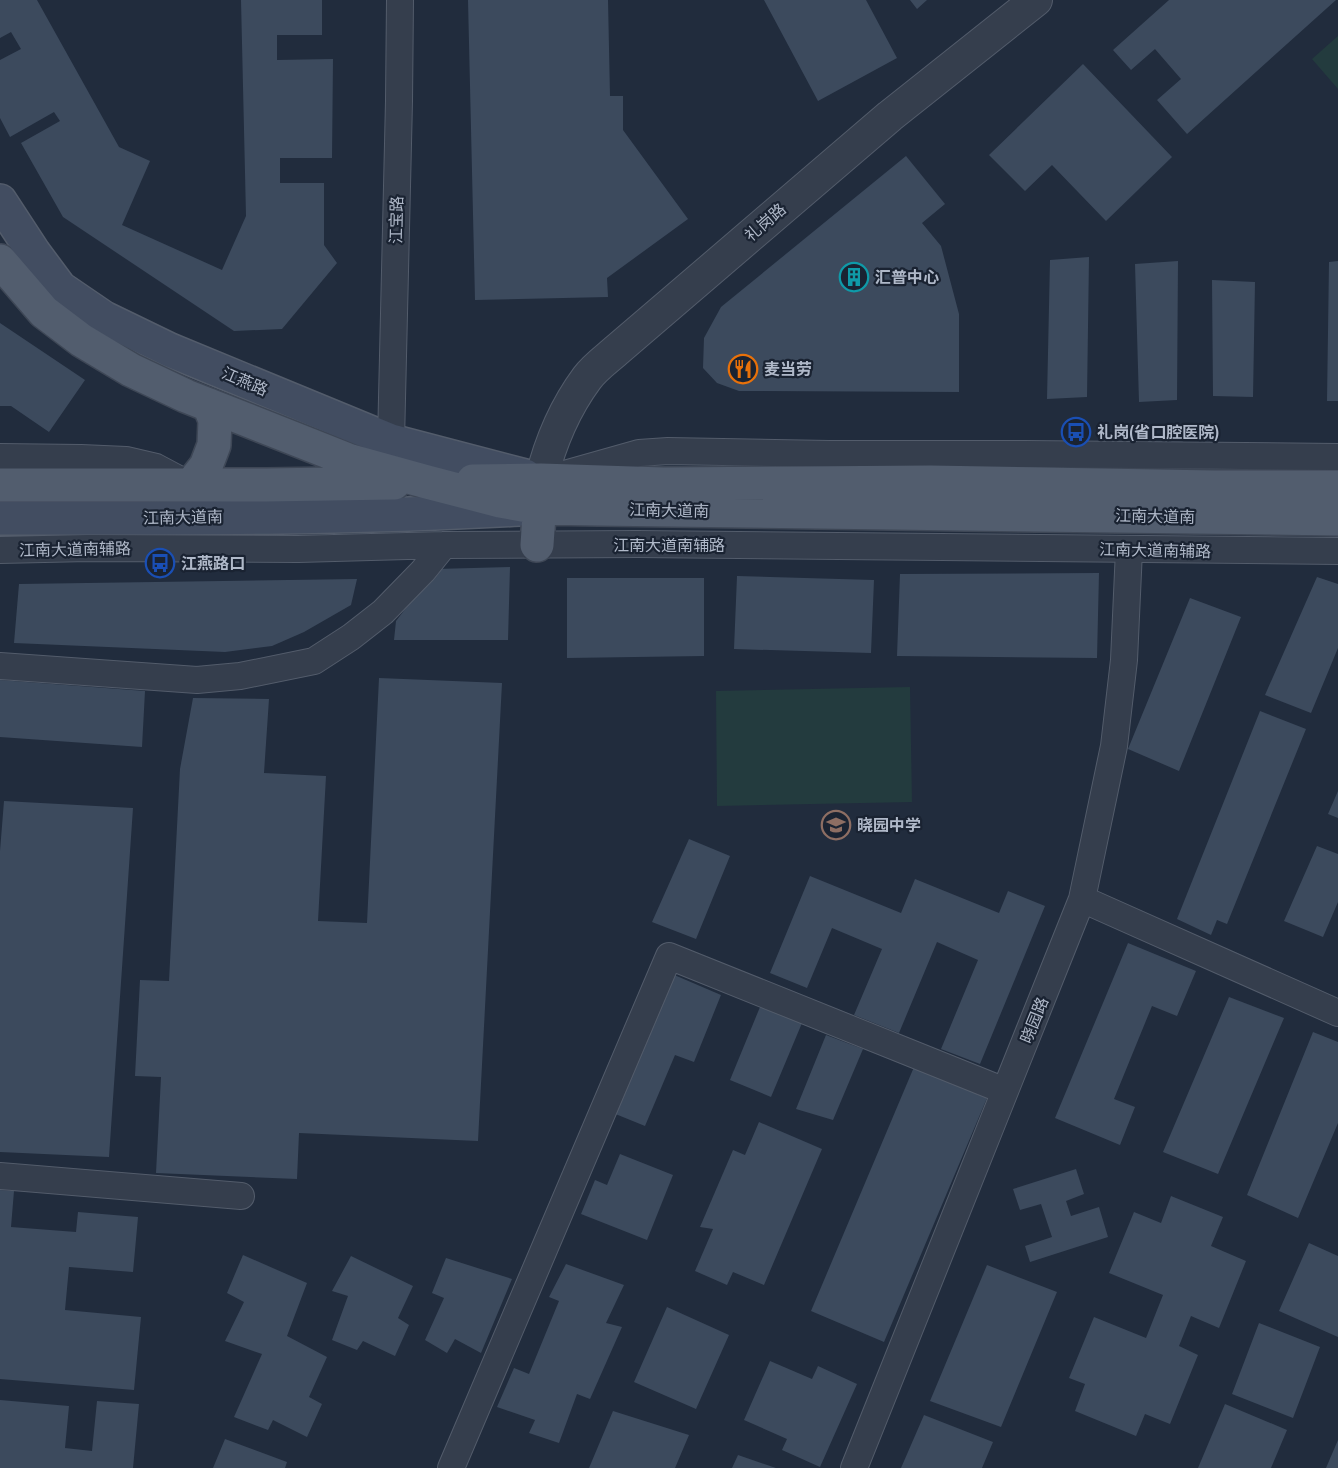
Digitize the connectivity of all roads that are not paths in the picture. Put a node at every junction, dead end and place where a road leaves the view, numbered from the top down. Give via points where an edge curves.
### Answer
1 (400, 0) edge
2 (1036, 0) edge
3 (0, 201) edge
4 (0, 261) edge
5 (209, 405) junction
6 (391, 441) junction
7 (1338, 457) edge
8 (0, 458) edge
9 (1322, 477) edge
10 (427, 482) junction
11 (0, 485) edge
12 (191, 485) junction
13 (540, 494) junction
14 (928, 513) junction
15 (0, 518) edge
16 (1328, 519) edge
17 (444, 545) junction
18 (537, 545) junction
19 (928, 547) junction
20 (0, 550) edge
21 (1129, 550) junction
22 (1328, 551) edge
23 (0, 666) edge
24 (1082, 899) junction
25 (1338, 1013) edge
26 (1005, 1092) junction
27 (0, 1176) edge
28 (241, 1197) dead end
29 (451, 1468) edge
30 (854, 1468) edge

1 - 6 street, 江宝路
2 - 13 street, 礼岗路 via 856,144 588,376 554,435
3 - 6 main road, 江燕路 via 60,288 104,318
4 - 5 main road via 44,312 81,340 131,370
5 - 10 main road via 351,461
5 - 12 main road via 215,420 214,445 206,466
6 - 13 main road, 江燕路
7 - 9 street
8 - 12 street via 126,460 156,467
9 - 13 main road, 江南大道南 via 1179,487 930,468
10 - 12 main road, 江南大道南
10 - 13 main road via 500,501
11 - 12 main road, 江南大道南
13 - 14 main road, 江南大道南
13 - 15 main road, 江南大道南 via 471,512
13 - 18 main road
14 - 16 main road, 江南大道南
14 - 19 street
16 - 22 street
17 - 18 street, 江南大道南辅路
17 - 20 street, 江南大道南辅路
17 - 23 street via 383,612 314,661 240,676 196,680
18 - 19 street, 江南大道南辅路
19 - 21 street, 江南大道南辅路
21 - 22 street, 江南大道南辅路
21 - 24 street, 晓园路 via 1124,660 1114,746
24 - 25 street
24 - 26 street, 晓园路
26 - 29 street via 669,956
26 - 30 street, 晓园路
27 - 28 street

